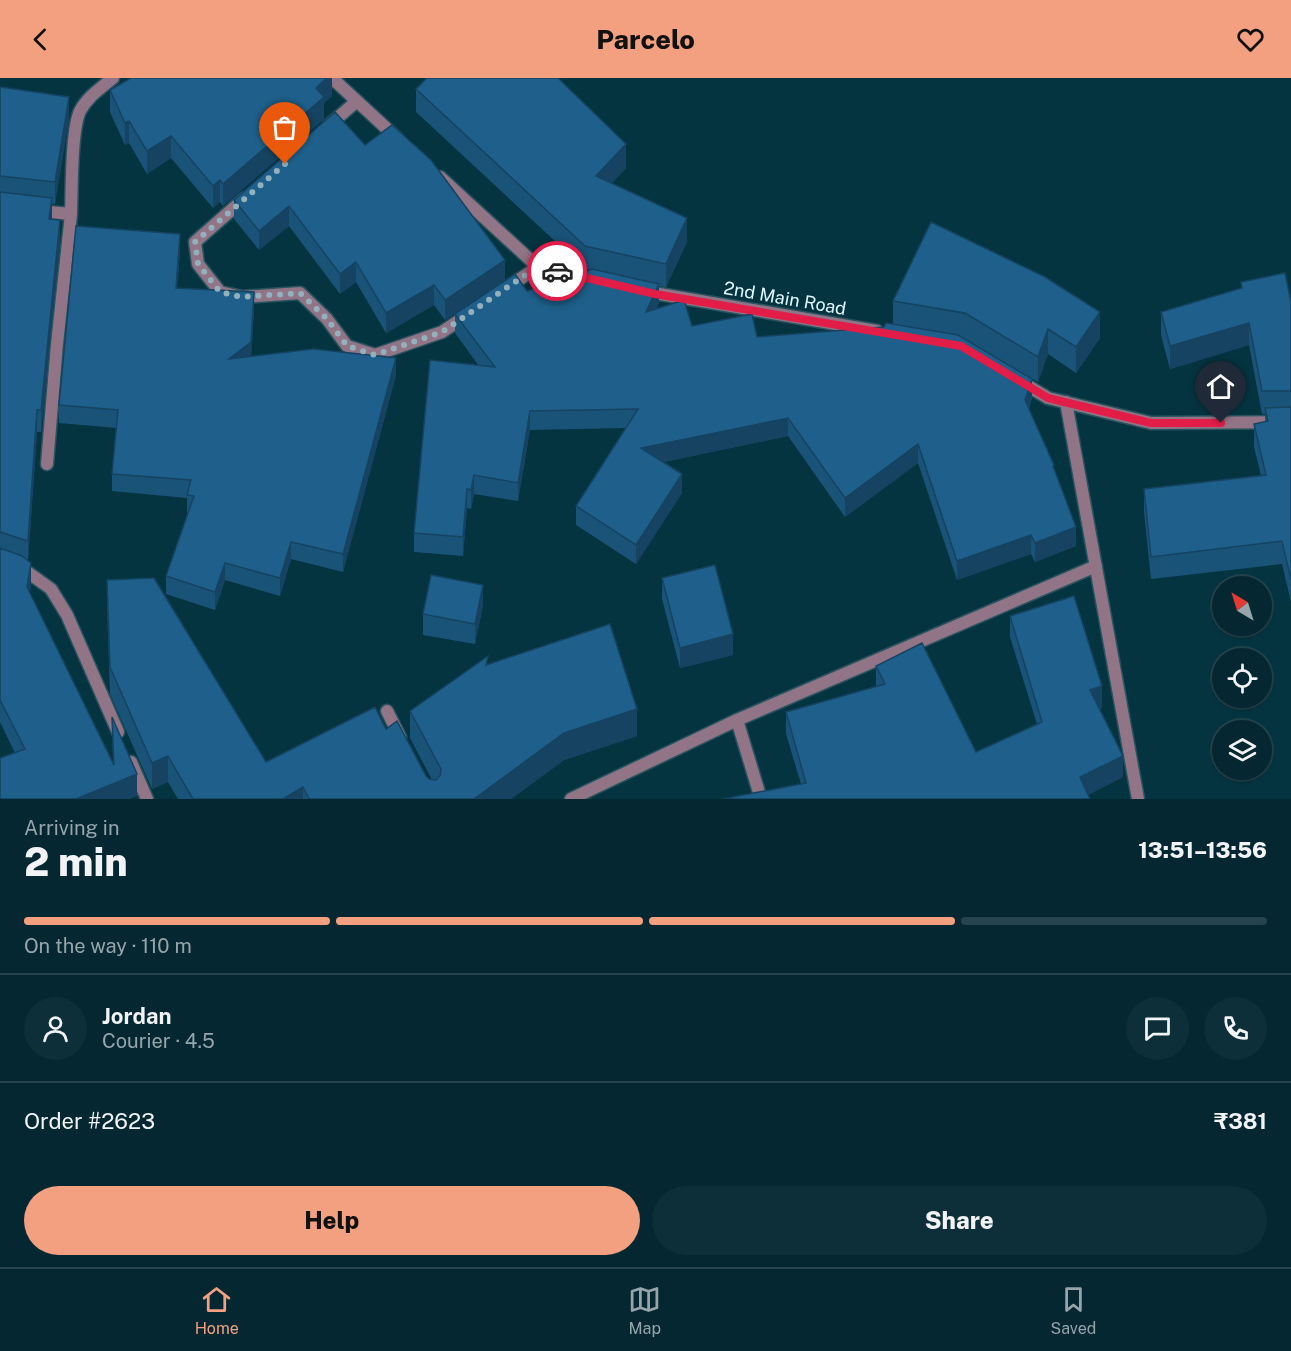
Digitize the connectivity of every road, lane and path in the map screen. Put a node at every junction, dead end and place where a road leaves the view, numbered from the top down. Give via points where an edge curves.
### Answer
1 (113, 78) edge
2 (332, 78) edge
3 (357, 101) junction
4 (321, 132) edge
5 (408, 148) edge
6 (434, 172) edge
7 (258, 187) edge
8 (25, 209) edge
9 (71, 214) junction
10 (537, 267) junction
11 (602, 282) edge
12 (634, 289) edge
13 (890, 334) edge
14 (1009, 375) edge
15 (1066, 402) junction
16 (1291, 422) edge
17 (47, 464) dead end
18 (0, 562) edge
19 (1096, 566) junction
20 (387, 711) dead end
21 (737, 720) junction
22 (408, 750) edge
23 (147, 799) edge
24 (571, 799) edge
25 (760, 799) edge
26 (1138, 799) edge

1 - 9 street via 90,96 80,112 75,129
2 - 3 street
3 - 4 street
3 - 5 street
6 - 10 street
7 - 10 street via 195,242 198,264 220,292 242,297 300,293 347,346 375,355 442,332
8 - 9 street
9 - 17 street
10 - 11 street
12 - 13 street, 2nd Main Road
14 - 15 street via 1048,398
15 - 16 street via 1151,423
15 - 19 street
18 - 23 street via 26,571 51,589 67,615
19 - 21 street
19 - 26 street
20 - 22 street
21 - 24 street
21 - 25 street

